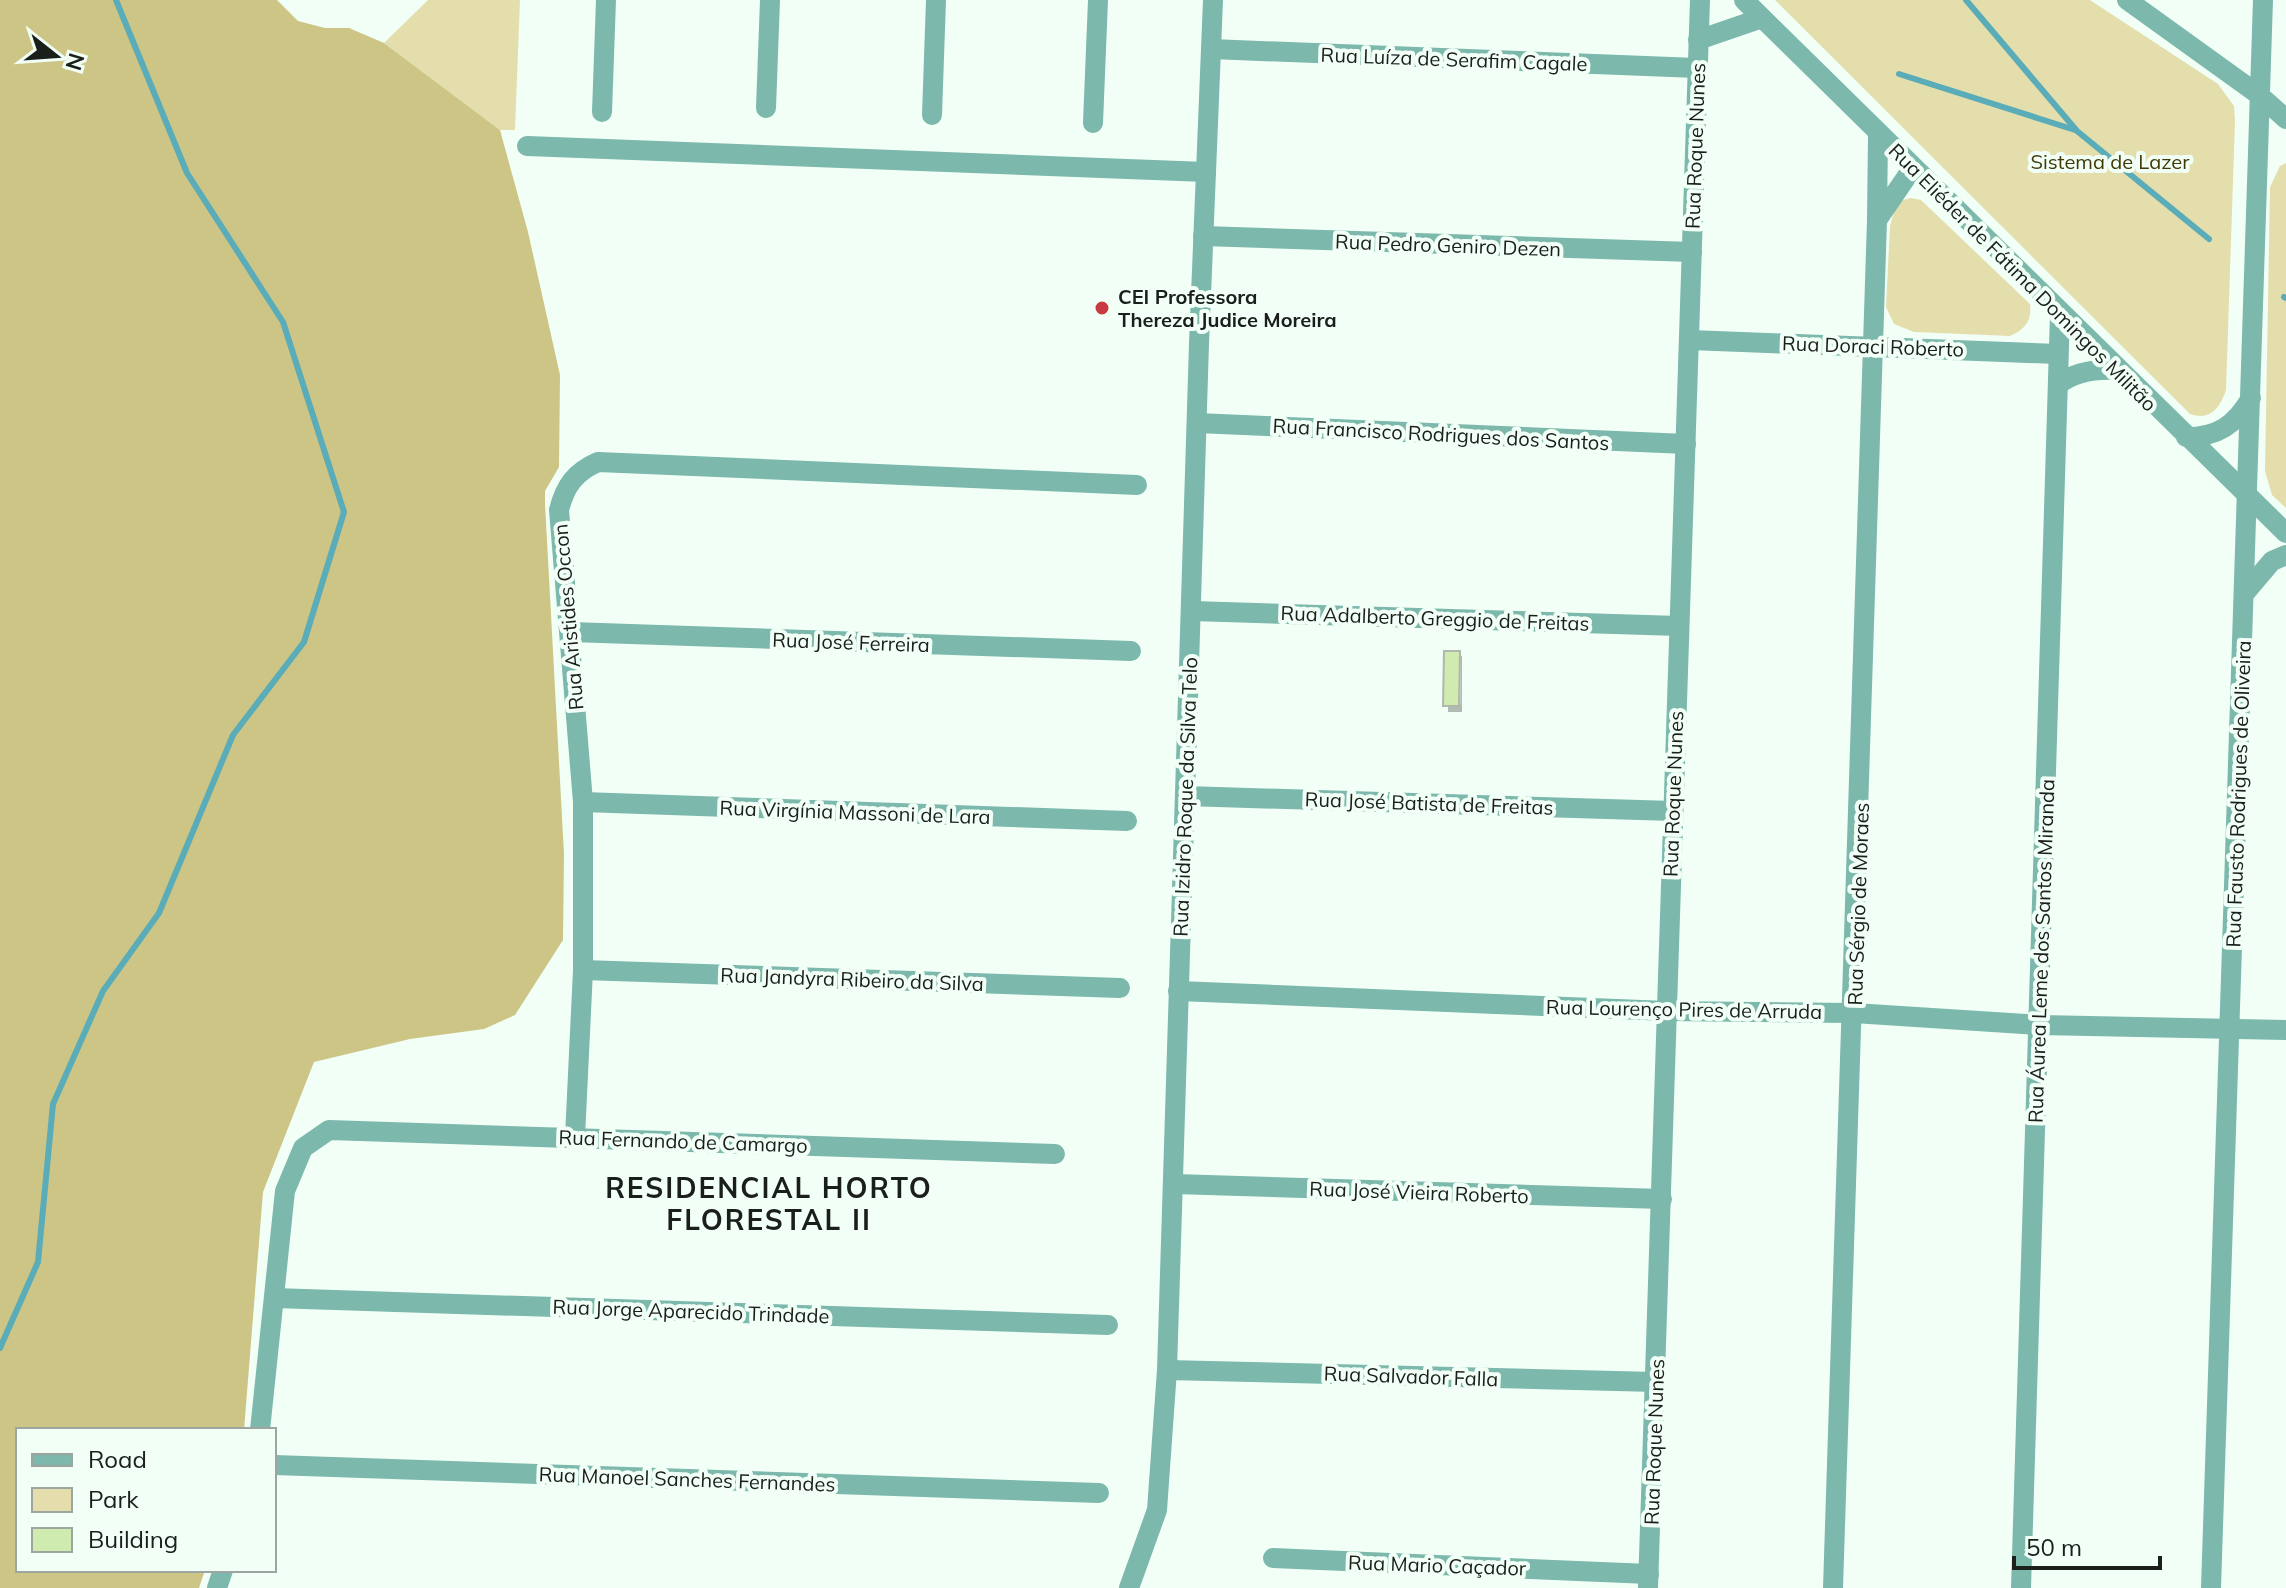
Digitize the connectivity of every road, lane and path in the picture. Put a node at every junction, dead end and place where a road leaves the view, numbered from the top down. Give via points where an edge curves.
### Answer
1 (606, 0) edge
2 (770, 0) edge
3 (936, 0) edge
4 (1098, 0) edge
5 (1213, 0) edge
6 (1700, 0) edge
7 (1744, 0) edge
8 (2127, 0) edge
9 (2263, 0) edge
10 (1762, 18) junction
11 (1698, 40) junction
12 (1211, 49) junction
13 (1697, 68) junction
14 (2259, 95) junction
15 (766, 108) dead end
16 (602, 112) dead end
17 (932, 115) dead end
18 (2286, 119) edge
19 (1093, 123) dead end
20 (1878, 134) junction
21 (527, 146) dead end
22 (1912, 169) junction
23 (1206, 172) junction
24 (1877, 220) junction
25 (1203, 236) junction
26 (1692, 252) junction
27 (2060, 314) junction
28 (1690, 340) junction
29 (1875, 345) junction
30 (2057, 354) junction
31 (2116, 370) junction
32 (2058, 385) junction
33 (2251, 398) junction
34 (1197, 423) junction
35 (2186, 437) junction
36 (1686, 444) junction
37 (1137, 485) dead end
38 (2248, 496) junction
39 (2286, 533) edge
40 (2286, 555) edge
41 (2244, 594) junction
42 (1192, 611) junction
43 (1679, 626) junction
44 (571, 632) junction
45 (1131, 651) dead end
46 (1186, 796) junction
47 (583, 802) junction
48 (1673, 811) junction
49 (1127, 821) dead end
50 (583, 970) junction
51 (1120, 988) dead end
52 (1178, 991) junction
53 (1667, 1011) junction
54 (1854, 1013) junction
55 (2040, 1025) junction
56 (2230, 1029) junction
57 (2286, 1030) edge
58 (575, 1137) junction
59 (1055, 1154) dead end
60 (1175, 1184) junction
61 (1662, 1199) junction
62 (274, 1298) junction
63 (1108, 1325) dead end
64 (1167, 1370) junction
65 (1656, 1382) junction
66 (260, 1428) edge
67 (276, 1465) edge
68 (1099, 1493) dead end
69 (1273, 1558) dead end
70 (1649, 1581) edge
71 (1129, 1588) edge
72 (1833, 1588) edge
73 (2021, 1588) edge
74 (2211, 1588) edge

1 - 16 street
2 - 15 street
3 - 17 street
4 - 19 street
5 - 12 street, Rua Izidro Roque da Silva Telo
6 - 11 street, Rua Roque Nunes
7 - 10 street, Rua Eliéder de Fátima Domingos Militão
8 - 14 street
9 - 14 street, Rua Fausto Rodrigues de Oliveira
10 - 11 street
10 - 20 street, Rua Eliéder de Fátima Domingos Militão
11 - 13 street, Rua Roque Nunes
12 - 13 street, Rua Luíza de Serafim Cagale
12 - 23 street, Rua Izidro Roque da Silva Telo
13 - 26 street, Rua Roque Nunes
14 - 18 street
14 - 33 street, Rua Fausto Rodrigues de Oliveira
20 - 22 street, Rua Eliéder de Fátima Domingos Militão
20 - 24 street, Rua Sérgio de Moraes
21 - 23 street
22 - 24 street
22 - 27 street, Rua Eliéder de Fátima Domingos Militão
23 - 25 street, Rua Izidro Roque da Silva Telo
24 - 29 street, Rua Sérgio de Moraes
25 - 26 street, Rua Pedro Geniro Dezen
25 - 34 street, Rua Izidro Roque da Silva Telo
26 - 28 street, Rua Roque Nunes
27 - 30 street, Rua Áurea Leme dos Santos Miranda
27 - 31 street, Rua Eliéder de Fátima Domingos Militão
28 - 29 street, Rua Doraci Roberto
28 - 36 street, Rua Roque Nunes
29 - 30 street, Rua Doraci Roberto
29 - 54 street, Rua Sérgio de Moraes
30 - 32 street, Rua Áurea Leme dos Santos Miranda
31 - 32 street via 2078,375
31 - 35 street, Rua Eliéder de Fátima Domingos Militão
32 - 55 street, Rua Áurea Leme dos Santos Miranda
33 - 35 street via 2227,427 2209,437
33 - 38 street, Rua Fausto Rodrigues de Oliveira
34 - 36 street, Rua Francisco Rodrigues dos Santos
34 - 42 street, Rua Izidro Roque da Silva Telo
35 - 38 street, Rua Eliéder de Fátima Domingos Militão
36 - 43 street, Rua Roque Nunes
37 - 44 street, Rua Aristides Occon via 598,462 572,479 559,510
38 - 39 street, Rua Eliéder de Fátima Domingos Militão
38 - 41 street, Rua Fausto Rodrigues de Oliveira
40 - 41 street via 2272,561
41 - 56 street, Rua Fausto Rodrigues de Oliveira
42 - 43 street, Rua Adalberto Greggio de Freitas
42 - 46 street, Rua Izidro Roque da Silva Telo
43 - 48 street, Rua Roque Nunes
44 - 45 street, Rua José Ferreira
44 - 47 street, Rua Aristides Occon
46 - 48 street, Rua José Batista de Freitas
46 - 52 street, Rua Izidro Roque da Silva Telo
47 - 49 street, Rua Virgínia Massoni de Lara
47 - 50 street, Rua Aristides Occon
48 - 53 street, Rua Roque Nunes
50 - 51 street, Rua Jandyra Ribeiro da Silva
50 - 58 street, Rua Aristides Occon
52 - 53 street, Rua Lourenço Pires de Arruda
52 - 60 street, Rua Izidro Roque da Silva Telo
53 - 54 street, Rua Lourenço Pires de Arruda
53 - 61 street, Rua Roque Nunes
54 - 55 street, Rua Lourenço Pires de Arruda
54 - 72 street, Rua Sérgio de Moraes
55 - 56 street, Rua Lourenço Pires de Arruda
55 - 73 street, Rua Áurea Leme dos Santos Miranda
56 - 57 street, Rua Lourenço Pires de Arruda
56 - 74 street, Rua Fausto Rodrigues de Oliveira
58 - 59 street, Rua Fernando de Camargo
58 - 62 street, Rua Fernando de Camargo via 343,1129 313,1137 285,1191
60 - 61 street, Rua José Vieira Roberto
60 - 64 street, Rua Izidro Roque da Silva Telo
61 - 65 street, Rua Roque Nunes
62 - 63 street, Rua Jorge Aparecido Trindade
62 - 66 street
64 - 65 street, Rua Salvador Falla
64 - 71 street, Rua Izidro Roque da Silva Telo via 1157,1510
65 - 70 street, Rua Roque Nunes
67 - 68 street, Rua Manoel Sanches Fernandes
69 - 70 street, Rua Mario Caçador

